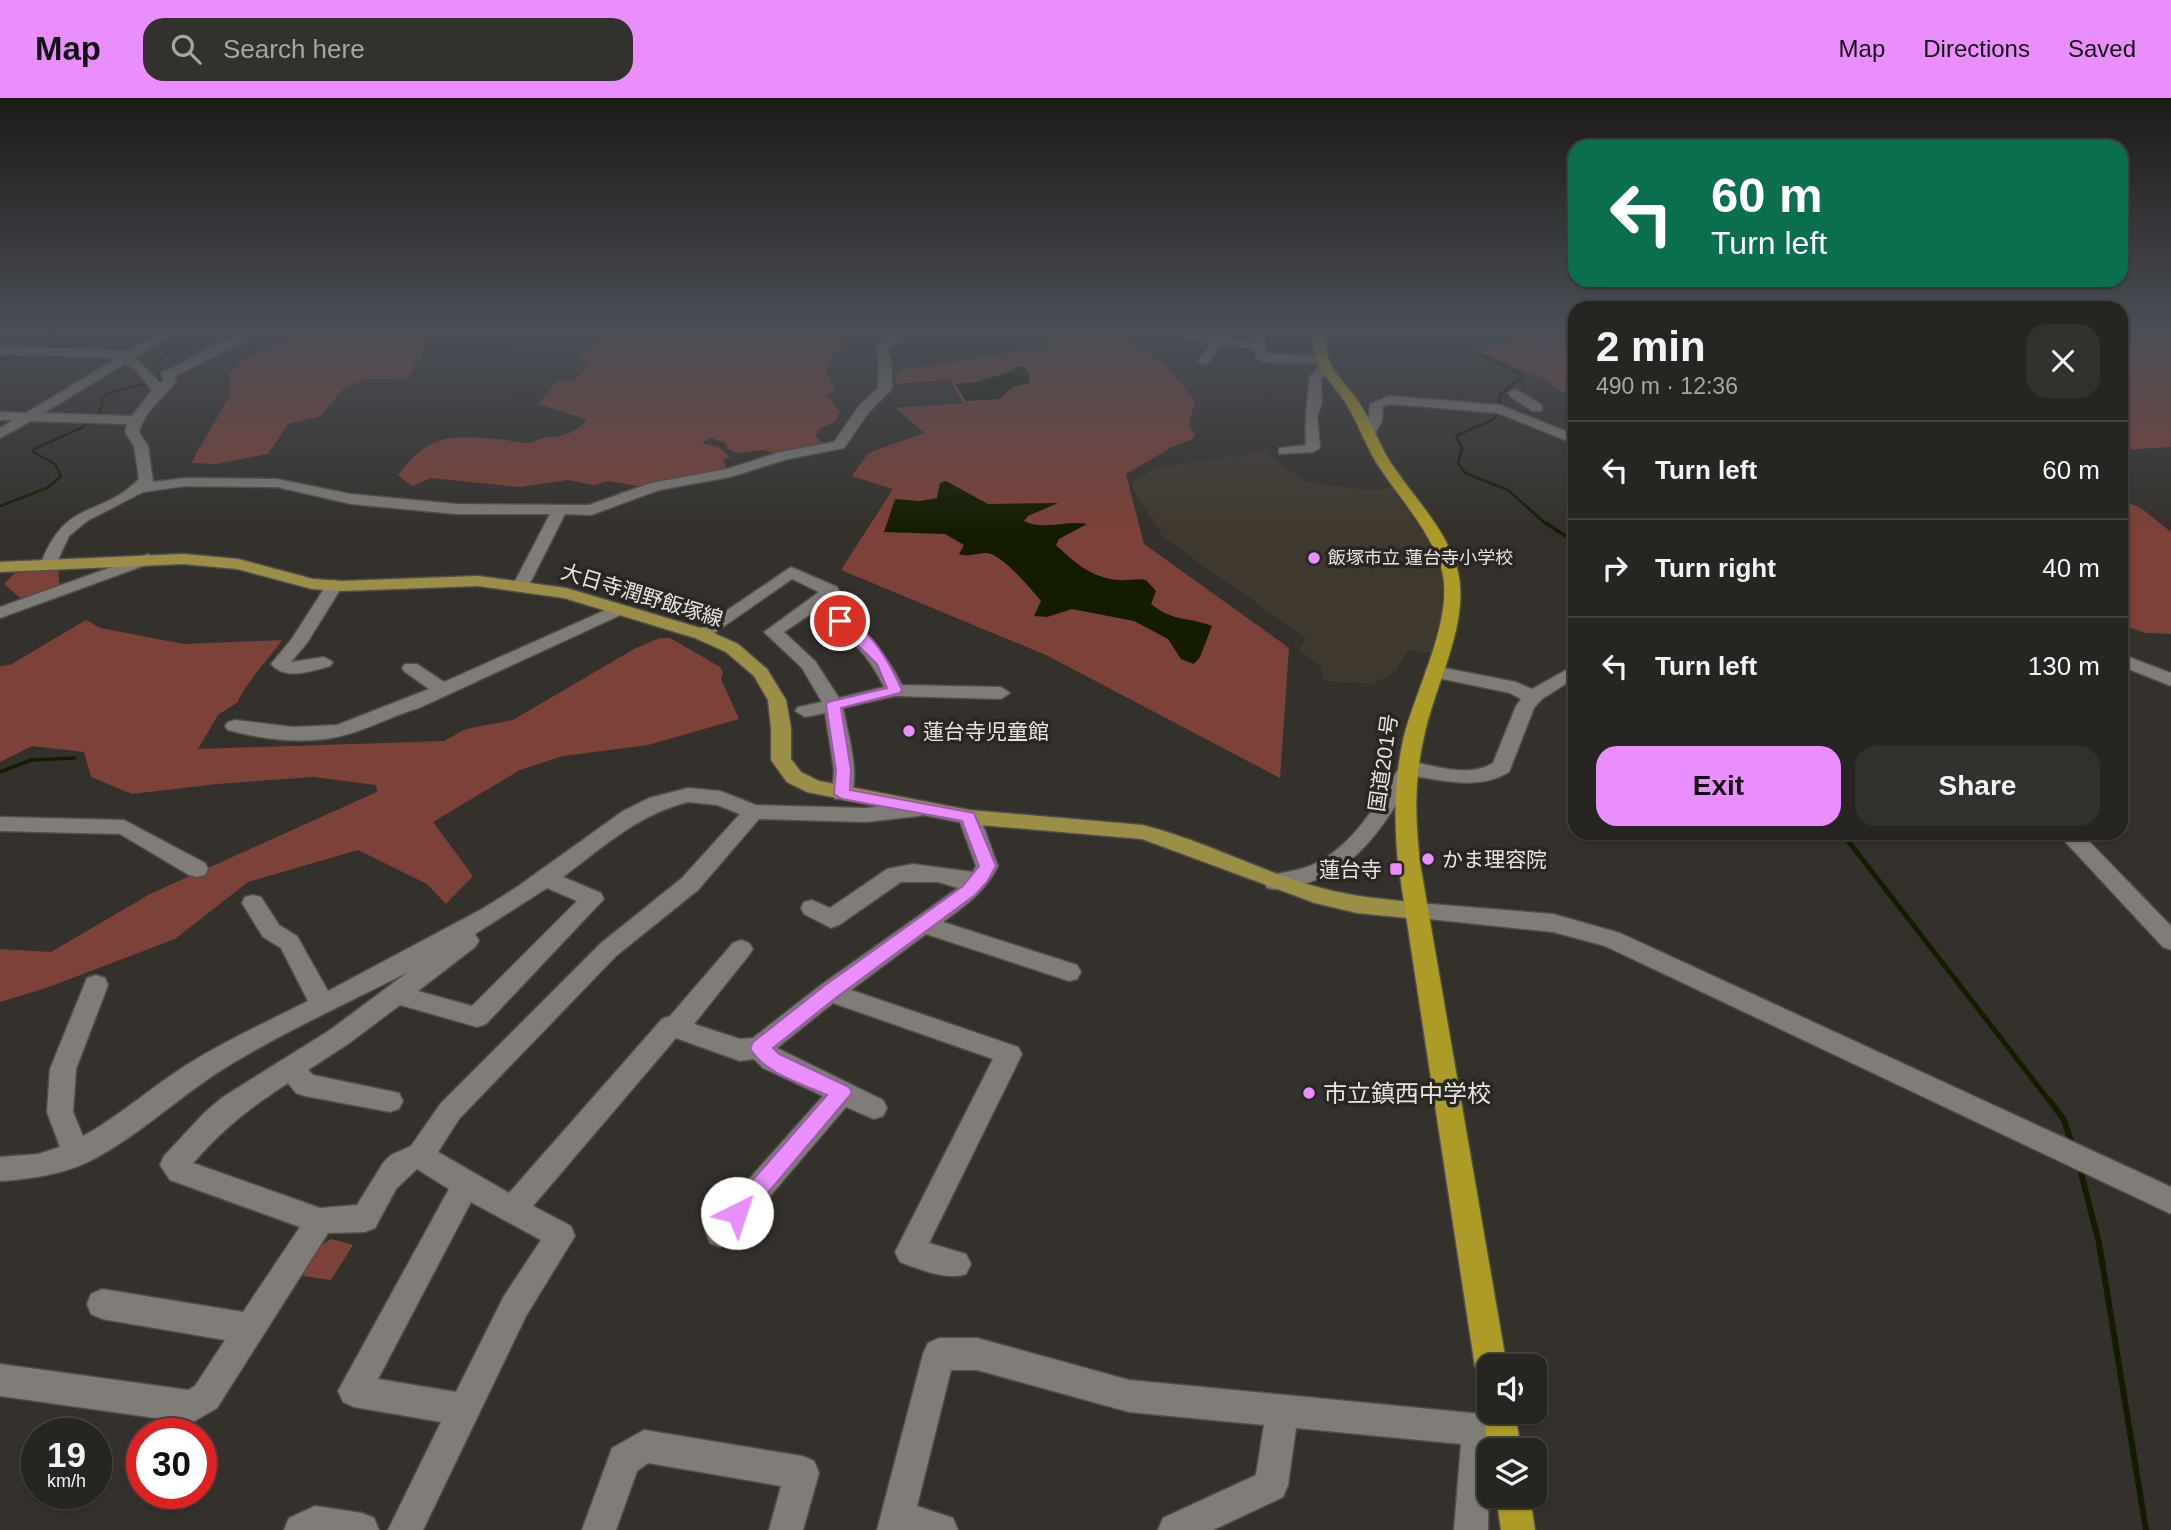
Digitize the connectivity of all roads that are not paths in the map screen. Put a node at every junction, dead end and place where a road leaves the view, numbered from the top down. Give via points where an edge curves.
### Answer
1 (61, 397) edge
2 (155, 397) edge
3 (876, 397) edge
4 (1315, 397) edge
5 (1348, 397) edge
6 (1520, 397) edge
7 (1536, 408) junction
8 (1500, 409) junction
9 (0, 416) edge
10 (28, 417) junction
11 (135, 420) junction
12 (1552, 430) junction
13 (1369, 432) junction
14 (0, 434) edge
15 (1568, 437) edge
16 (1284, 452) dead end
17 (140, 488) junction
18 (559, 511) junction
19 (148, 559) junction
20 (58, 563) junction
21 (0, 567) edge
22 (521, 584) junction
23 (335, 585) junction
24 (65, 590) junction
25 (815, 603) junction
26 (619, 609) junction
27 (0, 613) edge
28 (701, 634) junction
29 (324, 662) dead end
30 (2128, 662) edge
31 (411, 668) dead end
32 (1434, 672) junction
33 (1568, 674) edge
34 (2171, 680) edge
35 (443, 690) junction
36 (895, 690) junction
37 (1001, 693) dead end
38 (1532, 697) junction
39 (833, 705) junction
40 (805, 712) dead end
41 (235, 726) dead end
42 (1409, 768) junction
43 (842, 794) junction
44 (919, 809) junction
45 (754, 811) junction
46 (969, 817) junction
47 (0, 824) edge
48 (2075, 840) edge
49 (197, 869) dead end
50 (979, 880) junction
51 (1275, 881) junction
52 (535, 885) junction
53 (253, 903) dead end
54 (812, 908) dead end
55 (1418, 911) junction
56 (923, 924) junction
57 (2171, 941) edge
58 (741, 950) dead end
59 (1069, 972) dead end
60 (96, 985) dead end
61 (831, 992) junction
62 (395, 994) junction
63 (323, 1005) junction
64 (676, 1027) junction
65 (760, 1048) junction
66 (291, 1067) junction
67 (842, 1093) junction
68 (390, 1101) dead end
69 (874, 1108) dead end
70 (77, 1154) junction
71 (420, 1156) junction
72 (0, 1169) edge
73 (466, 1185) junction
74 (2171, 1201) edge
75 (513, 1209) junction
76 (320, 1222) junction
77 (720, 1233) dead end
78 (956, 1264) dead end
79 (102, 1304) dead end
80 (251, 1329) junction
81 (1489, 1354) edge
82 (0, 1380) edge
83 (464, 1410) junction
84 (1283, 1411) junction
85 (1496, 1431) edge
86 (1515, 1508) edge
87 (896, 1524) edge
88 (301, 1530) edge
89 (362, 1530) edge
90 (405, 1530) edge
91 (599, 1530) edge
92 (786, 1530) edge
93 (941, 1530) edge
94 (1175, 1530) edge
95 (1471, 1530) edge
96 (1518, 1530) edge

1 - 10 street
2 - 11 street
3 - 18 street via 839,445 656,486 603,508
4 - 16 street via 1310,417 1313,448
5 - 13 highway, 国道201号
6 - 7 street
7 - 8 street
7 - 12 street via 1548,417
8 - 12 street
8 - 13 street via 1390,400 1377,404 1376,421
9 - 10 street
10 - 11 street
10 - 14 street
11 - 17 street via 132,432 147,471
12 - 15 street
13 - 32 highway, 国道201号 via 1386,466 1432,531 1450,571 1453,601
17 - 18 street via 185,482 277,483 351,499 456,509
17 - 20 street via 64,531
18 - 22 street
19 - 20 main road, 大日寺潤野飯塚線
19 - 23 main road, 大日寺潤野飯塚線 via 238,564 312,584
19 - 24 street
20 - 21 main road, 大日寺潤野飯塚線
20 - 24 street
22 - 23 main road, 大日寺潤野飯塚線
22 - 26 main road, 大日寺潤野飯塚線
23 - 29 street via 280,664 290,669
24 - 27 street
25 - 28 street via 831,591 791,572
25 - 36 street via 864,641 883,662
25 - 39 street via 773,632 804,657
26 - 28 main road, 大日寺潤野飯塚線
26 - 35 street
28 - 43 main road, 大日寺潤野飯塚線 via 732,648 761,673 777,700 781,760 794,777
30 - 34 street
31 - 35 street
32 - 38 street via 1516,688
32 - 42 highway, 国道201号
33 - 38 street
35 - 41 street via 348,728 274,732
36 - 37 street
36 - 39 street
38 - 42 street via 1502,767 1495,773 1449,775
39 - 40 street
39 - 43 street via 844,770
42 - 51 street via 1374,824 1340,857 1308,875
42 - 55 highway, 国道201号 via 1404,811
43 - 44 main road, 大日寺潤野飯塚線
44 - 45 street via 866,815
44 - 46 main road, 大日寺潤野飯塚線
45 - 52 street via 708,796 688,795 656,803 630,816
45 - 71 street via 690,884 608,950 450,1111
46 - 50 street via 988,866
46 - 51 main road, 大日寺潤野飯塚線 via 1142,832
47 - 49 street via 124,827
48 - 57 street
50 - 54 street via 913,872 895,875 831,919
50 - 56 street
51 - 55 main road, 大日寺潤野飯塚線 via 1357,905
52 - 62 street
52 - 62 street via 593,899 477,1017
52 - 63 street via 403,964
53 - 63 street via 271,931 289,943
55 - 74 street via 1553,923 1612,939
55 - 81 highway, 国道201号
56 - 59 street
56 - 61 street
58 - 64 street
60 - 70 street via 63,1069 60,1112
61 - 65 street
61 - 78 street via 1009,1054 910,1252
62 - 66 street
63 - 70 street via 192,1074 116,1132
64 - 65 street via 740,1050
64 - 75 street via 671,1026
65 - 67 street via 772,1060
66 - 68 street via 305,1085
66 - 76 street via 232,1105 174,1164 180,1171
67 - 69 street
67 - 77 street
70 - 72 street via 38,1167
71 - 73 street
71 - 76 street via 406,1157 394,1168 365,1219
73 - 75 street
73 - 83 street via 354,1391
75 - 83 street via 561,1236 515,1306
76 - 80 street
79 - 80 street
80 - 82 street via 206,1397 191,1406
83 - 90 street
84 - 85 street
84 - 87 street via 1129,1396 977,1354 939,1354
84 - 94 street via 1271,1485
85 - 95 street
86 - 96 highway
87 - 93 street
88 - 89 street via 316,1523
91 - 92 street via 624,1460 644,1446 802,1473

